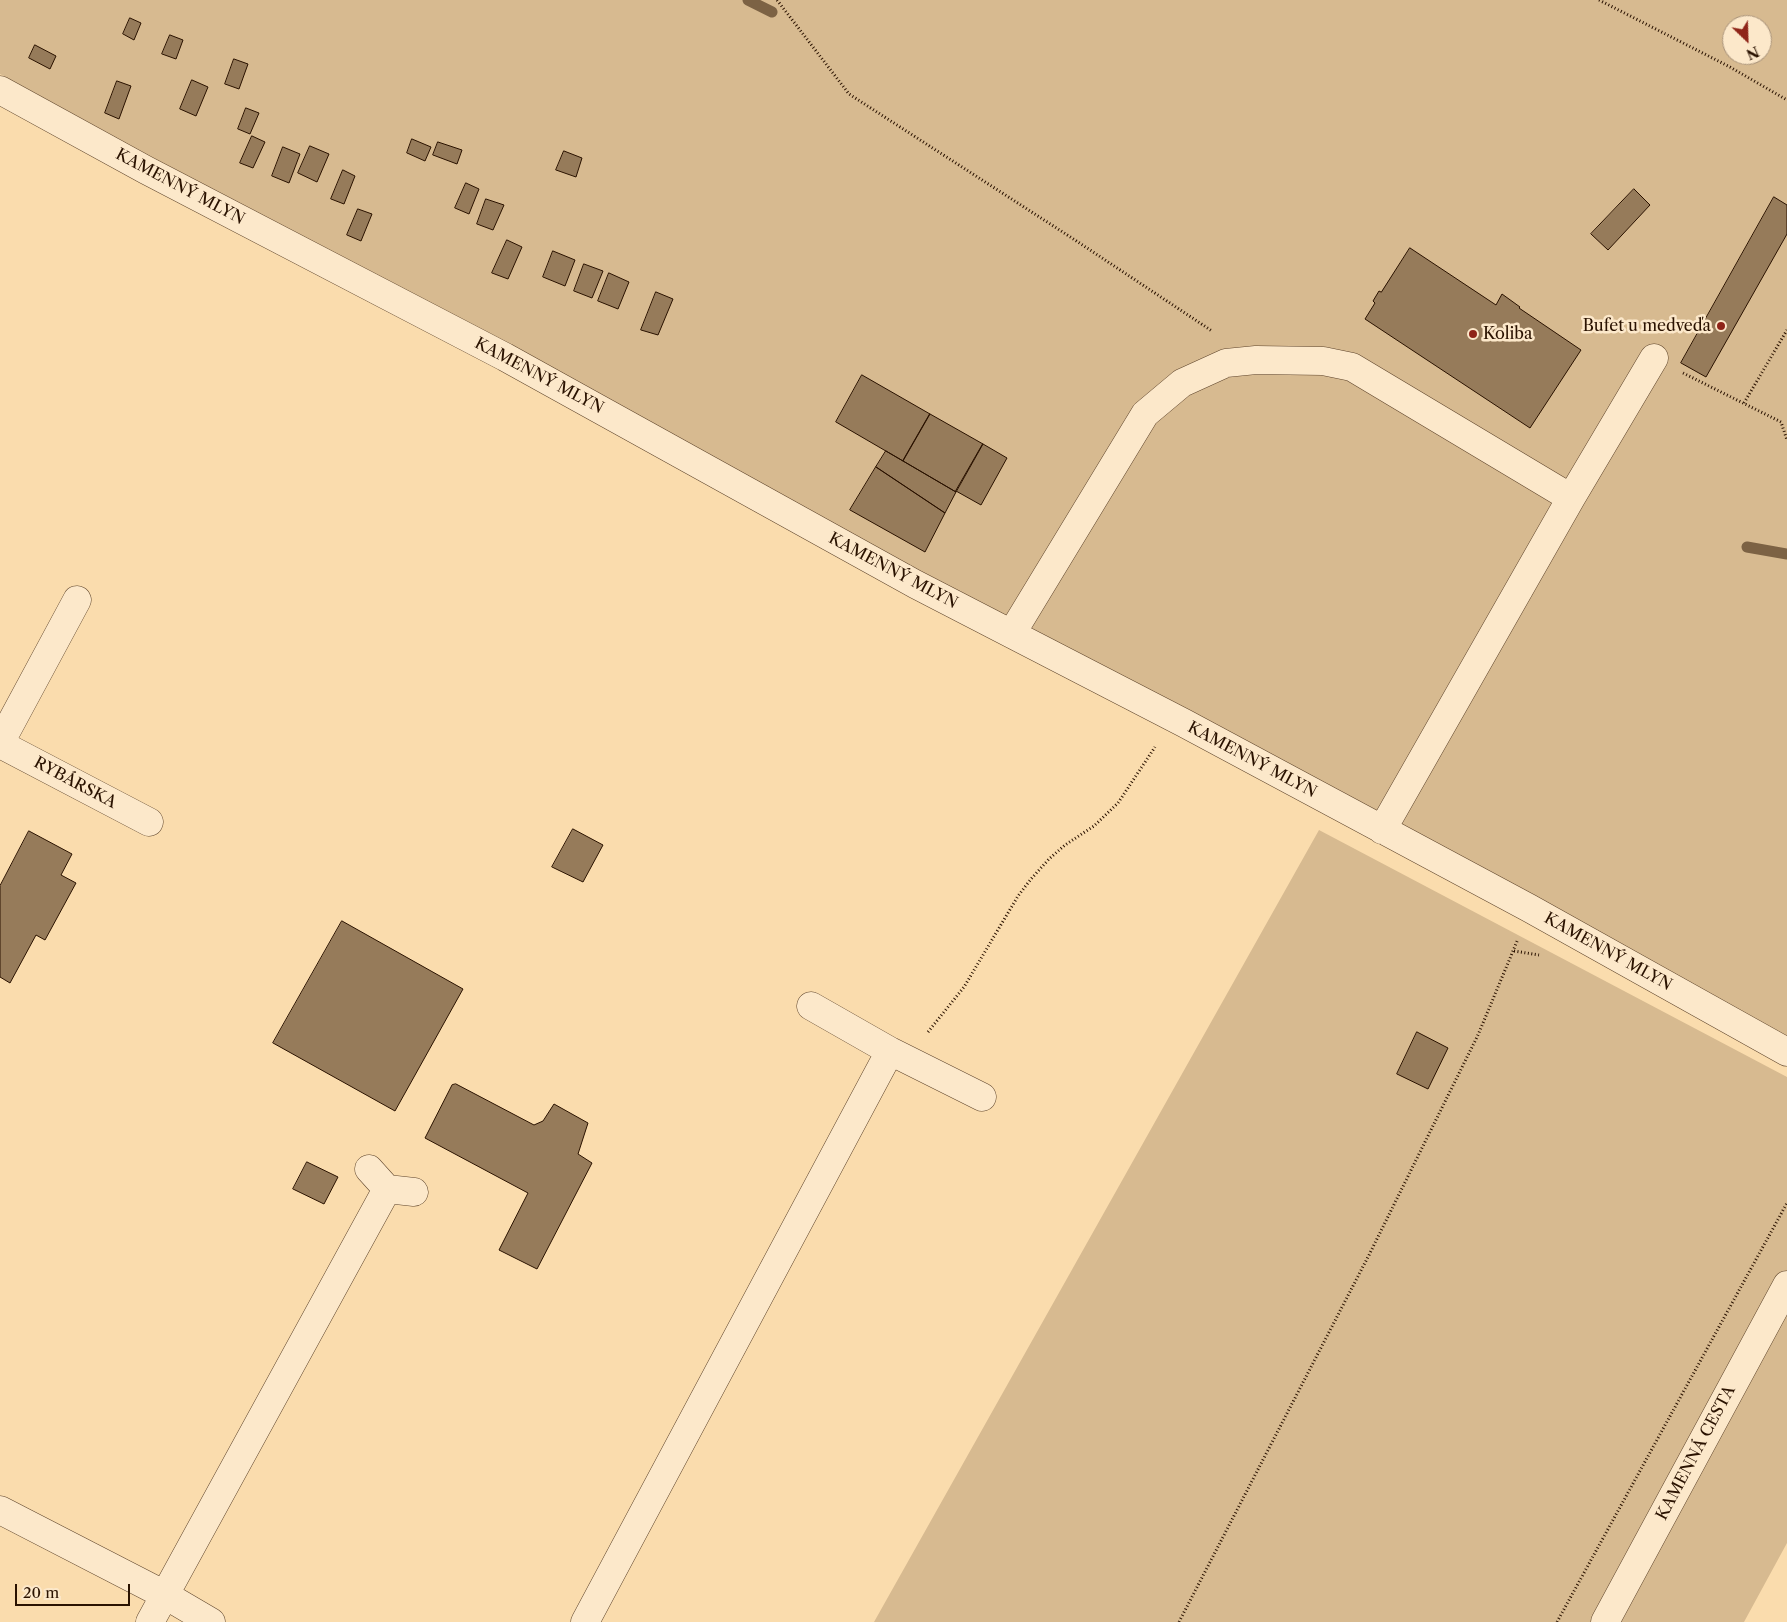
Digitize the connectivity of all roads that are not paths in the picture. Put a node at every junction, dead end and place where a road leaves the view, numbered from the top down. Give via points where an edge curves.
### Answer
1 (0, 90) edge
2 (1654, 358) road end
3 (1571, 498) junction
4 (77, 600) dead end
5 (1012, 633) junction
6 (0, 744) edge
7 (149, 822) dead end
8 (1382, 830) junction
9 (811, 1006) dead end
10 (1787, 1052) edge
11 (901, 1057) junction
12 (982, 1097) dead end
13 (414, 1192) dead end
14 (1787, 1285) edge
15 (0, 1510) edge
16 (165, 1595) junction
17 (150, 1622) edge
18 (211, 1622) edge
19 (585, 1622) edge
20 (1605, 1622) edge

1 - 5 street, KAMENNÝ MLYN via 505,357 915,584
2 - 3 street
3 - 5 street via 1352,367 1322,361 1226,363 1182,383 1145,414
3 - 8 street
4 - 6 street, RYBÁRSKA
5 - 8 street, KAMENNÝ MLYN
6 - 7 street, RYBÁRSKA
8 - 10 street, KAMENNÝ MLYN
9 - 11 street
11 - 12 street
11 - 19 street
13 - 16 street via 378,1179
14 - 20 street, KAMENNÁ CESTA
15 - 16 street
16 - 17 street
16 - 18 street

